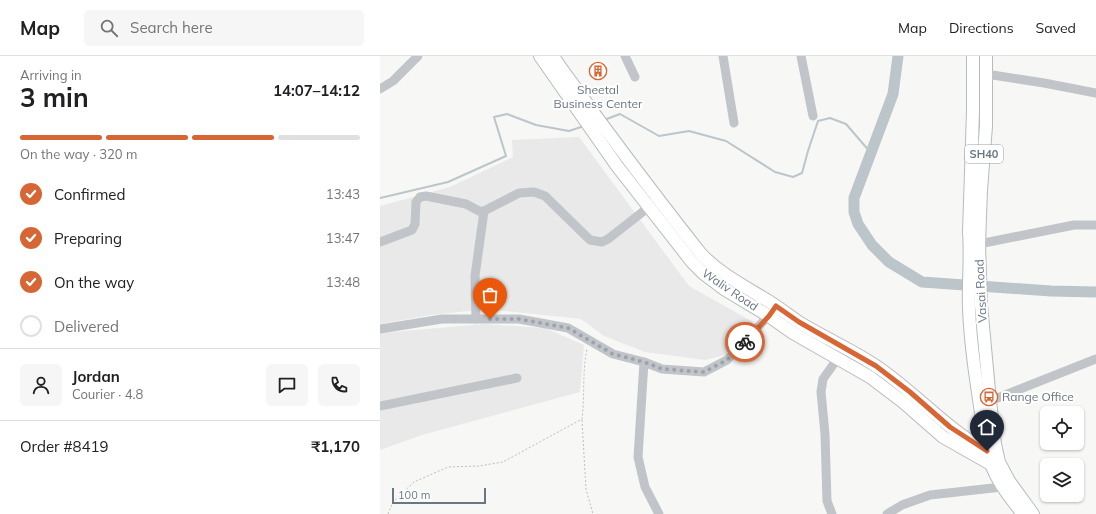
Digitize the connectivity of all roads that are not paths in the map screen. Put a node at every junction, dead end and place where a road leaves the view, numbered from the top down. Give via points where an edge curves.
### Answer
1 (418, 56) edge
2 (540, 56) edge
3 (553, 56) edge
4 (625, 56) edge
5 (723, 56) edge
6 (801, 56) edge
7 (973, 56) edge
8 (986, 56) edge
9 (986, 74) junction
10 (635, 77) dead end
11 (380, 89) edge
12 (1096, 93) edge
13 (814, 116) dead end
14 (734, 123) dead end
15 (653, 204) junction
16 (484, 211) junction
17 (1096, 224) edge
18 (380, 242) edge
19 (975, 248) junction
20 (776, 306) junction
21 (769, 316) junction
22 (476, 319) junction
23 (380, 329) edge
24 (838, 358) junction
25 (1096, 359) edge
26 (644, 362) junction
27 (517, 378) dead end
28 (985, 403) junction
29 (380, 406) edge
30 (991, 457) junction
31 (1002, 487) junction
32 (659, 514) edge
33 (832, 514) edge
34 (887, 514) edge
35 (1023, 514) edge
36 (1033, 514) edge

1 - 11 street via 393,81
2 - 15 main road, Waliv Road via 588,125
3 - 15 main road, Waliv Road via 600,121
4 - 10 street
5 - 14 street
6 - 13 street
7 - 19 main road, Vasai Road / SH40 via 969,232
8 - 9 main road, Vasai Road / SH40
9 - 12 street
9 - 19 main road, Vasai Road / SH40 via 986,126
15 - 16 street via 602,242 590,240 545,196 534,192 519,193
15 - 20 main road, Waliv Road via 711,264
15 - 21 main road, Waliv Road via 692,262 704,274
16 - 18 street via 466,204 420,197 416,202 415,224 412,230
16 - 22 street via 475,276
17 - 19 street via 1074,224
19 - 28 main road, Vasai Road / SH40 via 972,344
20 - 21 street
20 - 30 main road, Waliv Road via 876,366
21 - 24 main road, Waliv Road via 793,333
21 - 26 street via 727,360 704,372 662,369
22 - 23 street via 442,320
22 - 26 street via 519,319 568,328 613,354
24 - 30 main road, Waliv Road via 870,377 943,437
24 - 33 street via 823,379 821,392 827,501
25 - 28 street
26 - 32 street via 638,458 645,487
27 - 29 street
28 - 30 main road, Vasai Road / SH40
30 - 31 main road, Vasai Road / SH40
30 - 36 main road, Waliv Road
31 - 34 street via 930,494
31 - 35 main road, Vasai Road / SH40

